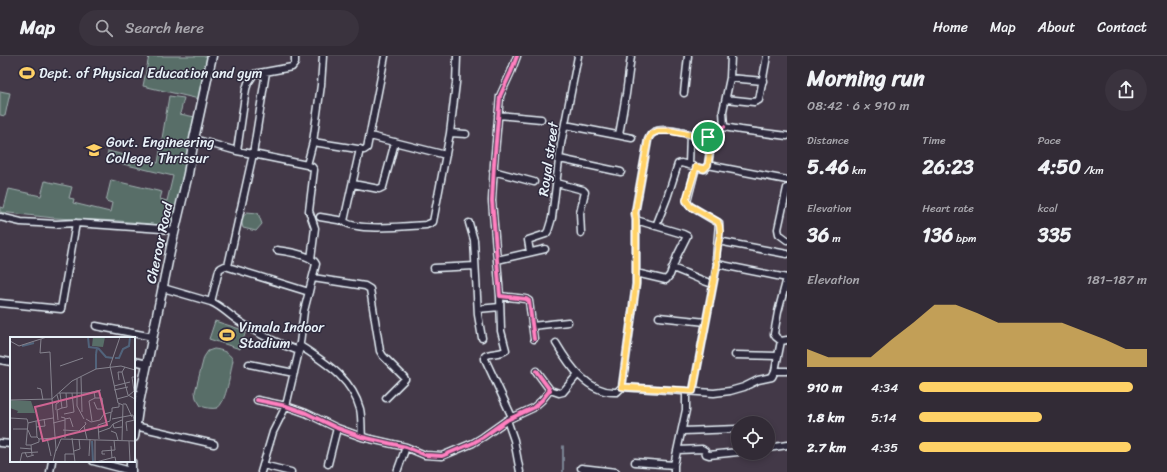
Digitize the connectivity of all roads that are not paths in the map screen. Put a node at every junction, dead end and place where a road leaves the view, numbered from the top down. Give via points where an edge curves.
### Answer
1 (212, 56) edge
2 (295, 56) edge
3 (323, 56) edge
4 (385, 56) edge
5 (457, 56) edge
6 (516, 56) edge
7 (578, 56) edge
8 (631, 56) edge
9 (688, 56) edge
10 (731, 56) edge
11 (767, 56) edge
12 (266, 72) junction
13 (730, 78) junction
14 (762, 81) junction
15 (684, 93) dead end
16 (726, 100) junction
17 (498, 115) junction
18 (541, 119) dead end
19 (565, 125) junction
20 (724, 127) junction
21 (450, 133) junction
22 (466, 134) dead end
23 (690, 134) junction
24 (370, 136) junction
25 (619, 136) junction
26 (787, 136) edge
27 (708, 137) junction
28 (632, 138) dead end
29 (194, 139) junction
30 (313, 142) junction
31 (395, 142) junction
32 (360, 149) junction
33 (237, 151) junction
34 (253, 154) junction
35 (446, 155) junction
36 (560, 159) junction
37 (307, 165) junction
38 (708, 165) junction
39 (693, 166) junction
40 (494, 171) junction
41 (621, 172) dead end
42 (787, 180) edge
43 (534, 182) dead end
44 (557, 183) junction
45 (353, 184) junction
46 (787, 188) edge
47 (0, 217) edge
48 (320, 217) dead end
49 (636, 220) junction
50 (344, 221) junction
51 (76, 223) junction
52 (470, 223) dead end
53 (656, 226) junction
54 (174, 232) junction
55 (582, 233) dead end
56 (787, 240) edge
57 (718, 241) junction
58 (545, 249) dead end
59 (277, 250) dead end
60 (530, 252) junction
61 (787, 254) edge
62 (310, 259) junction
63 (497, 260) junction
64 (717, 264) junction
65 (228, 266) junction
66 (475, 266) junction
67 (434, 268) dead end
68 (672, 268) junction
69 (636, 274) junction
70 (312, 278) junction
71 (787, 278) edge
72 (713, 284) junction
73 (163, 288) junction
74 (309, 292) junction
75 (500, 296) junction
76 (211, 302) junction
77 (0, 303) edge
78 (500, 307) junction
79 (478, 309) junction
80 (659, 317) dead end
81 (568, 322) dead end
82 (706, 322) junction
83 (96, 326) dead end
84 (532, 326) junction
85 (153, 337) junction
86 (482, 338) dead end
87 (534, 339) dead end
88 (784, 341) edge
89 (556, 343) dead end
90 (299, 348) junction
91 (735, 355) dead end
92 (778, 356) junction
93 (0, 360) edge
94 (135, 361) edge
95 (10, 362) edge
96 (147, 364) junction
97 (249, 364) dead end
98 (536, 371) dead end
99 (775, 371) junction
100 (787, 371) edge
101 (294, 373) junction
102 (578, 374) junction
103 (622, 387) junction
104 (550, 390) junction
105 (690, 391) junction
106 (386, 398) dead end
107 (257, 400) dead end
108 (286, 406) junction
109 (510, 419) junction
110 (135, 426) joint
111 (337, 428) junction
112 (731, 429) edge
113 (683, 431) junction
114 (362, 437) junction
115 (0, 443) edge
116 (10, 444) edge
117 (214, 444) dead end
118 (787, 445) edge
119 (406, 446) junction
120 (775, 447) edge
121 (678, 450) junction
122 (731, 453) edge
123 (52, 462) edge
124 (96, 462) edge
125 (635, 462) dead end
126 (328, 464) dead end
127 (263, 465) junction
128 (674, 465) junction
129 (581, 468) dead end
130 (50, 472) edge
131 (131, 472) edge
132 (261, 472) edge
133 (291, 472) edge
134 (397, 472) edge
135 (520, 472) edge
136 (616, 472) edge
137 (674, 472) edge

1 - 29 main road, Cheroor Road
2 - 12 street via 294,66 291,68
3 - 30 street
4 - 24 street
5 - 21 street
6 - 17 street via 500,96
7 - 19 street, Royal street
8 - 25 street
9 - 15 street
10 - 13 street
11 - 14 street
12 - 33 street via 254,74 247,86
12 - 34 street
13 - 14 street
13 - 16 street
14 - 16 street via 757,102
16 - 20 street via 723,111
17 - 18 street
17 - 40 street
19 - 25 street
19 - 36 street, Royal street
20 - 26 street
20 - 27 street
21 - 22 street
21 - 35 street
23 - 27 street
23 - 39 street
23 - 49 street via 672,131 651,134 635,213
24 - 31 street
24 - 32 street via 368,148
25 - 28 street
27 - 38 street
29 - 33 street
29 - 54 main road, Cheroor Road
30 - 32 street
30 - 37 street
31 - 35 street
31 - 45 street via 383,187 376,189
32 - 45 street
33 - 34 street
34 - 37 street
34 - 65 street
35 - 50 street via 434,222 426,225 369,227 347,224
36 - 41 street
36 - 44 street, Royal street
37 - 62 street via 314,170 308,211 315,228
38 - 39 street via 704,169
38 - 42 street
39 - 53 street via 680,163 677,165
39 - 57 street via 687,202 719,223
40 - 43 street
40 - 63 street via 492,201
44 - 55 street via 585,192 580,212
44 - 60 street, Royal street via 548,231 528,240
45 - 50 street
46 - 56 street via 778,229 779,234
47 - 51 street via 21,222
48 - 50 street
49 - 53 street
49 - 69 street
51 - 54 street
51 - 77 street via 61,309
52 - 66 street via 474,240
53 - 68 street via 687,236
54 - 73 main road, Cheroor Road
57 - 61 street
57 - 64 street
58 - 60 street
59 - 62 street
60 - 63 street
62 - 70 street via 316,264
63 - 75 street
64 - 71 street
64 - 72 street
65 - 74 street
65 - 76 street via 221,268 216,278
66 - 67 street
66 - 79 street
68 - 69 street via 664,281
68 - 72 street
69 - 103 street
70 - 74 street
70 - 106 street via 365,286 370,289 380,351 405,379
71 - 88 street via 774,334
72 - 82 street
73 - 76 street
73 - 85 main road, Cheroor Road
74 - 90 street
75 - 78 street
75 - 84 street via 529,301
76 - 90 street via 259,334 282,345
78 - 79 street
78 - 109 street via 501,330 506,350 487,354 485,359
79 - 86 street
80 - 82 street
81 - 84 street
82 - 105 street
83 - 85 street
84 - 87 street
85 - 96 main road, Cheroor Road
88 - 92 street
89 - 102 street
90 - 101 street
90 - 114 street via 345,379 354,392 361,410
91 - 92 street
92 - 99 street
93 - 95 street
94 - 96 street
96 - 110 main road, Cheroor Road
97 - 101 street
98 - 104 street
99 - 100 street
99 - 105 street via 772,377 730,391
101 - 108 street
102 - 103 street via 590,385 609,392 617,392
102 - 104 street via 563,392
103 - 105 street
104 - 109 street via 532,408
105 - 113 street
107 - 108 street
108 - 111 street
108 - 127 street via 273,432
109 - 119 street via 483,437 442,456 424,455
109 - 135 street
110 - 117 street
111 - 114 street
111 - 126 street
112 - 113 street
113 - 121 street
114 - 119 street
115 - 116 street
118 - 120 street
119 - 134 street
121 - 122 street via 702,449 709,455
121 - 128 street
123 - 130 street
124 - 131 street
125 - 128 street
127 - 132 street
127 - 133 street
128 - 137 street
129 - 136 street

